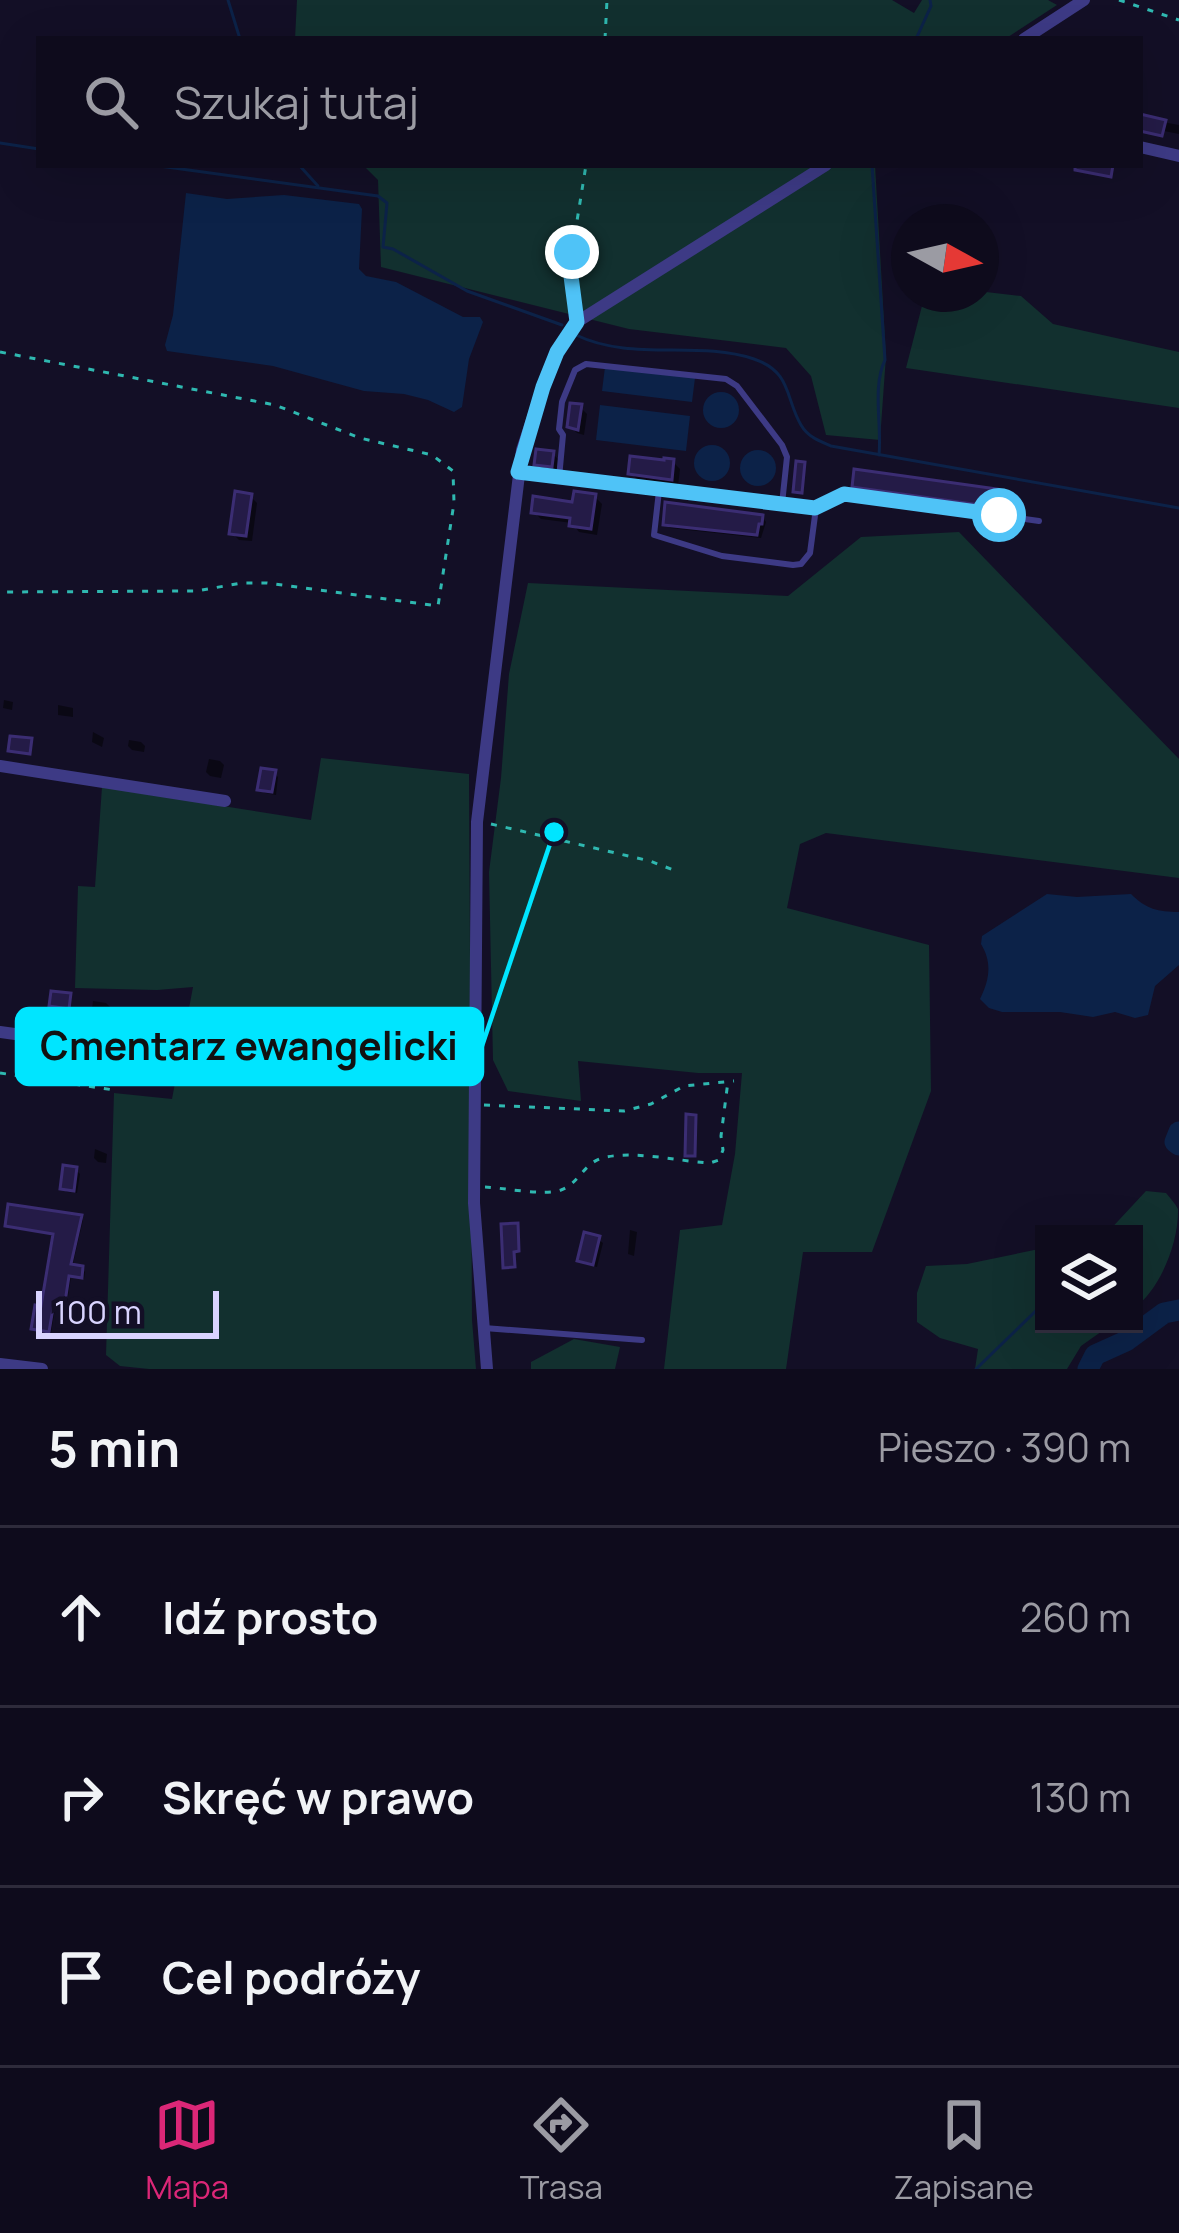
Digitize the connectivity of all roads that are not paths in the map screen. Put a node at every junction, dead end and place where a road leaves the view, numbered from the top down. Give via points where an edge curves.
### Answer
1 (1084, 0) edge
2 (1029, 36) edge
3 (1143, 148) edge
4 (1179, 156) edge
5 (821, 168) edge
6 (518, 472) junction
7 (559, 478) junction
8 (659, 490) junction
9 (782, 504) junction
10 (815, 508) junction
11 (1040, 521) dead end
12 (0, 766) edge
13 (225, 801) dead end
14 (0, 1032) edge
15 (87, 1045) dead end
16 (484, 1328) junction
17 (642, 1340) dead end
18 (0, 1364) edge
19 (42, 1369) edge
20 (487, 1369) edge

1 - 2 street
3 - 4 street
5 - 6 street via 577,322 543,387
6 - 7 lane
6 - 16 street via 477,821 474,1186
7 - 8 lane
7 - 9 lane via 562,402 575,370 586,364 726,379 782,445
8 - 9 lane
8 - 10 lane via 654,535 722,556 793,565 810,553
9 - 10 lane
10 - 11 lane via 844,494
12 - 13 street
14 - 15 street
16 - 17 lane
16 - 20 street
18 - 19 street

